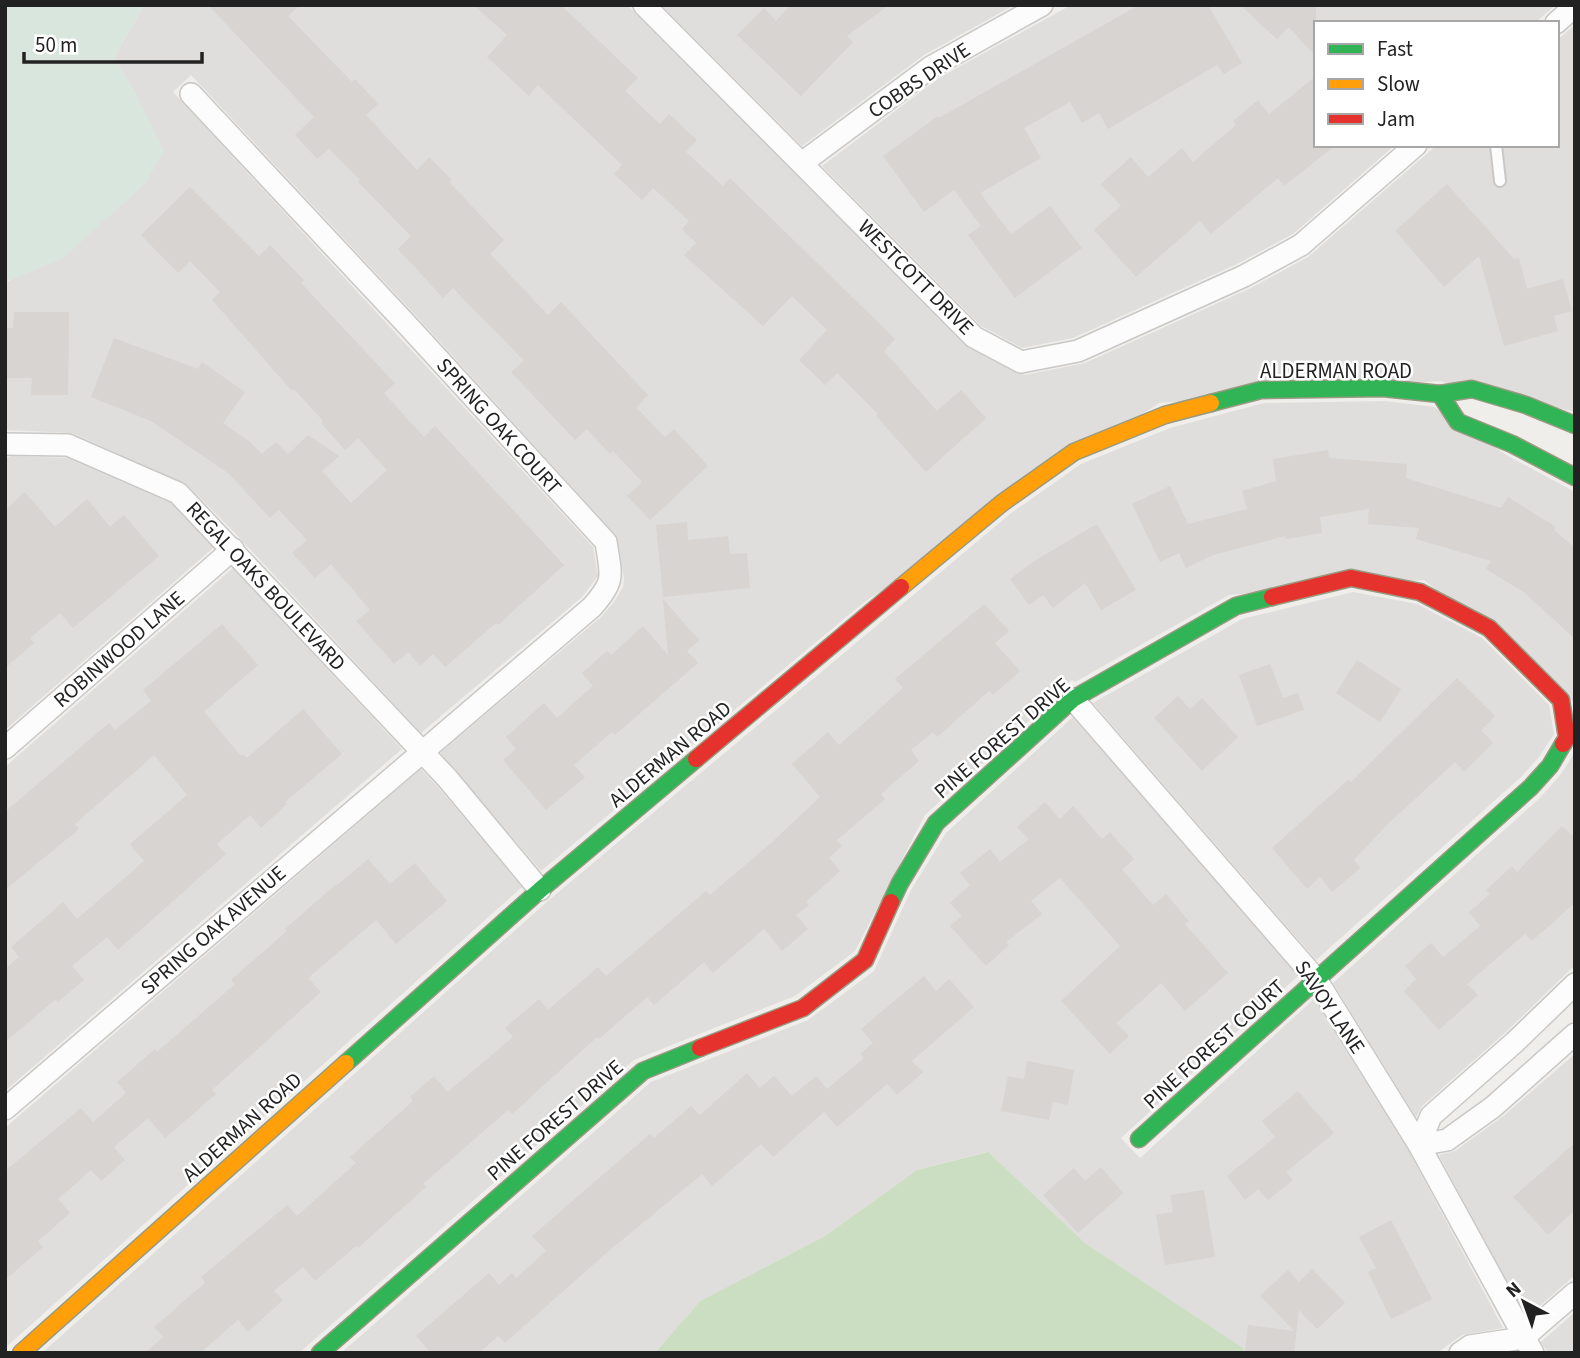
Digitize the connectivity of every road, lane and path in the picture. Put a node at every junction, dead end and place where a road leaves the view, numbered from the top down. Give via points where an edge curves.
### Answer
1 (644, 5) edge
2 (1042, 5) edge
3 (1575, 6) edge
4 (1558, 21) edge
5 (191, 94) dead end
6 (1414, 147) edge
7 (1496, 147) edge
8 (802, 163) junction
9 (1500, 181) dead end
10 (1440, 394) junction
11 (1575, 425) edge
12 (5, 444) edge
13 (1575, 477) edge
14 (233, 549) junction
15 (1073, 699) junction
16 (5, 748) edge
17 (421, 751) junction
18 (540, 890) junction
19 (1316, 979) junction
20 (1575, 984) edge
21 (1575, 1034) edge
22 (5, 1109) edge
23 (1139, 1139) dead end
24 (1419, 1145) junction
25 (1575, 1293) edge
26 (1528, 1346) edge
27 (21, 1353) edge
28 (320, 1353) edge
29 (1460, 1353) edge

1 - 8 street, WESTCOTT DRIVE
2 - 8 street, COBBS DRIVE via 931,67
3 - 4 street
5 - 17 street, SPRING OAK COURT via 606,542 612,580 598,600
6 - 8 street, WESTCOTT DRIVE via 1301,245 1244,276 1078,351 1021,362 974,337
7 - 9 lane
10 - 11 street, ALDERMAN ROAD via 1472,389
10 - 13 street, ALDERMAN ROAD via 1458,422
10 - 18 street, ALDERMAN ROAD via 1383,388 1261,390 1165,415 1074,452 1002,503
12 - 14 street, REGAL OAKS BOULEVARD via 68,445 178,492
14 - 16 street, ROBINWOOD LANE
14 - 17 street, REGAL OAKS BOULEVARD
15 - 19 street, SAVOY LANE
15 - 19 street, PINE FOREST DRIVE via 1236,606 1351,578 1420,592 1489,628 1561,700 1567,738 1537,780
15 - 28 street, PINE FOREST DRIVE via 936,823 900,883 865,960 803,1007 643,1071
17 - 18 street, REGAL OAKS BOULEVARD
17 - 22 street, SPRING OAK AVENUE
18 - 27 street, ALDERMAN ROAD
19 - 23 street, PINE FOREST COURT
19 - 24 street, SAVOY LANE
20 - 24 street via 1431,1116
21 - 24 street via 1493,1107 1447,1140
24 - 26 street, SAVOY LANE
25 - 26 street
26 - 29 street via 1470,1346

